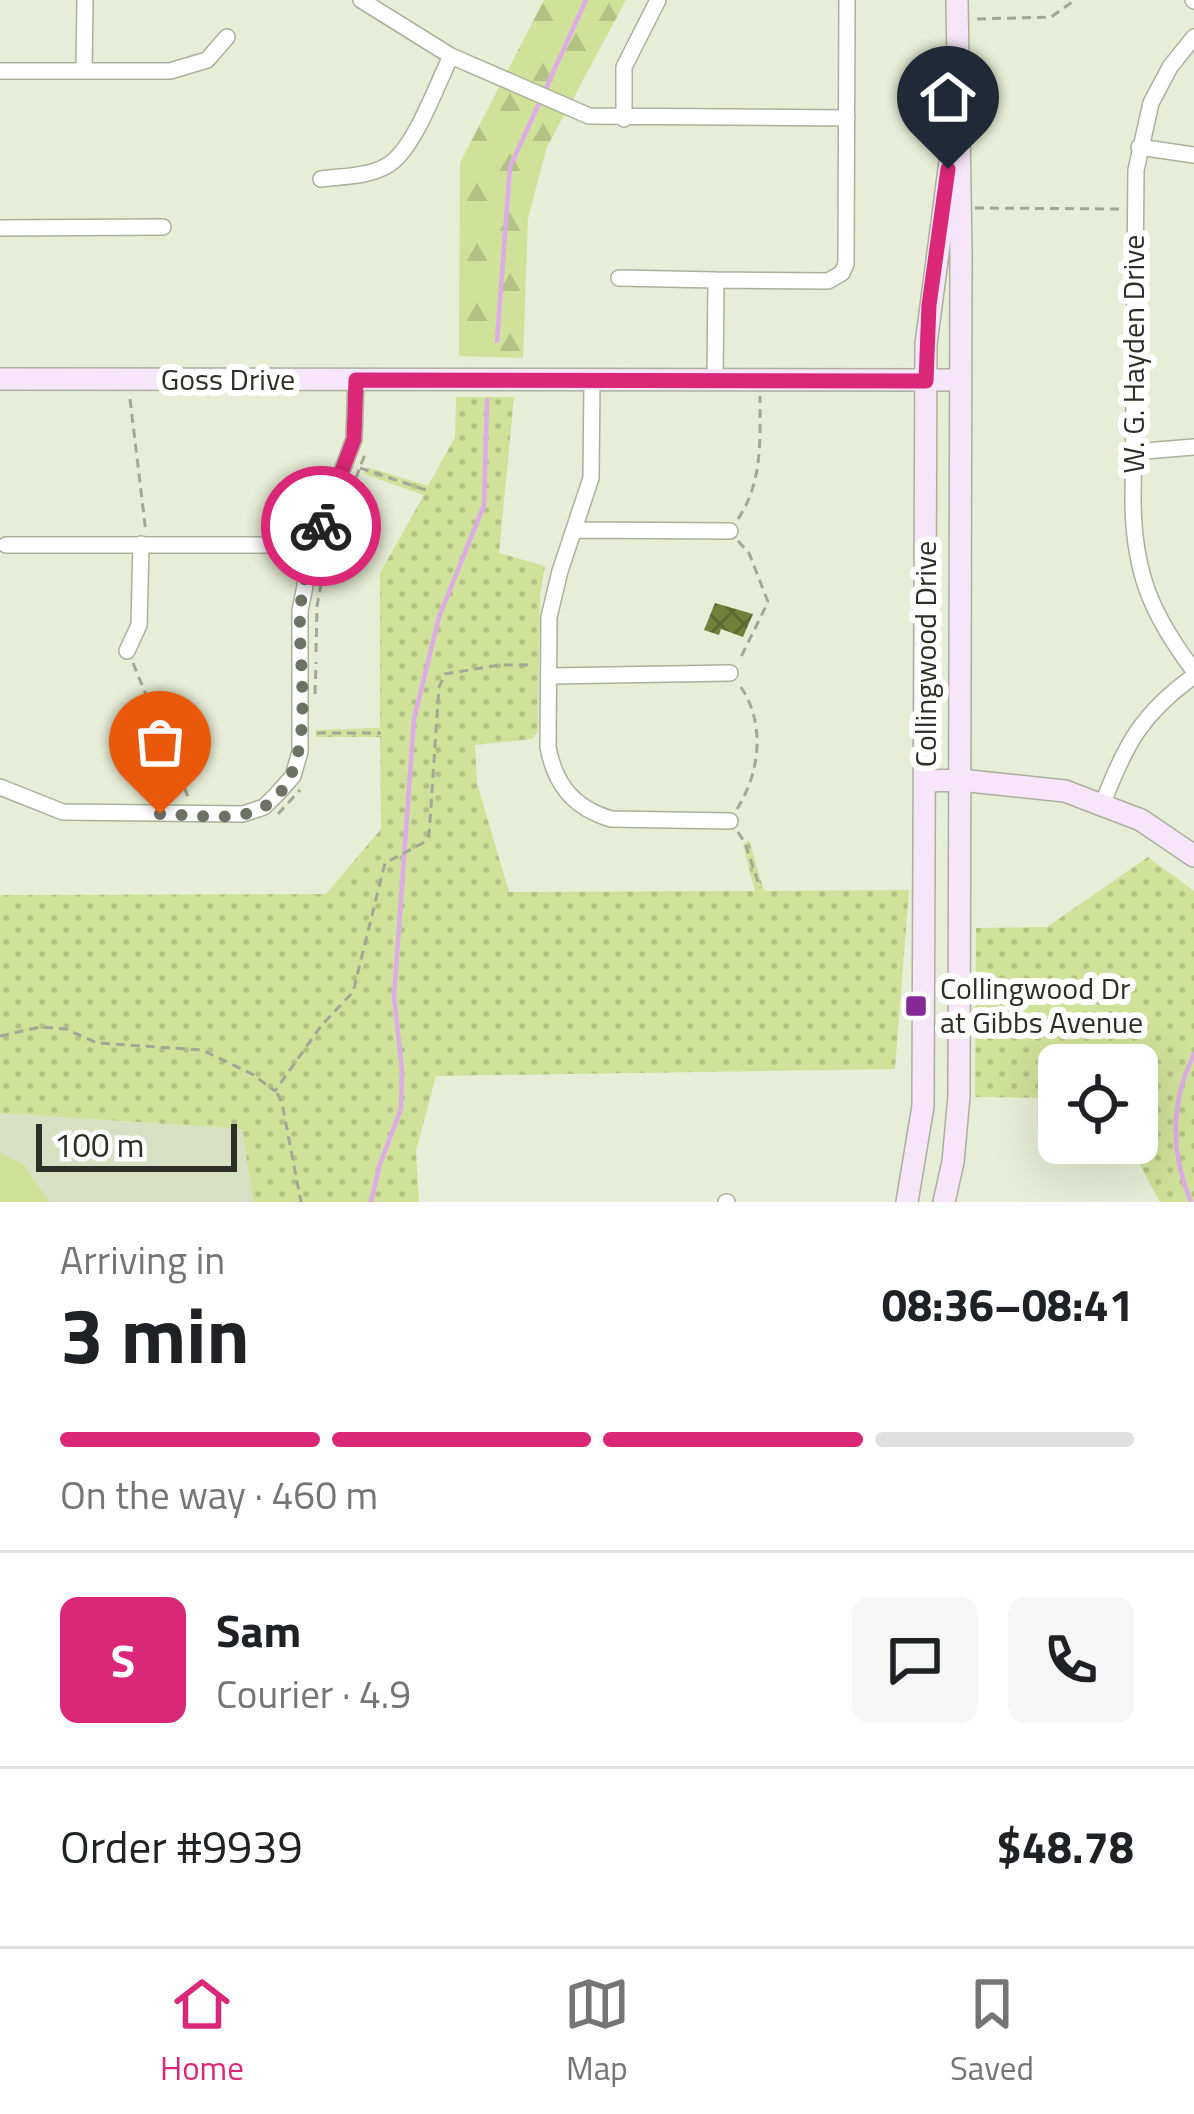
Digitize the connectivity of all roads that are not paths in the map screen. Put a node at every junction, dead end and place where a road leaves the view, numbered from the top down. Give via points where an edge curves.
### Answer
1 (85, 0) edge
2 (361, 0) edge
3 (658, 0) edge
4 (848, 0) edge
5 (957, 0) edge
6 (227, 37) dead end
7 (1194, 37) edge
8 (451, 56) junction
9 (0, 71) edge
10 (83, 71) junction
11 (960, 107) junction
12 (847, 118) junction
13 (624, 119) junction
14 (1139, 147) junction
15 (1194, 155) edge
16 (321, 179) dead end
17 (163, 227) dead end
18 (0, 228) edge
19 (620, 278) dead end
20 (716, 280) junction
21 (0, 380) edge
22 (356, 380) junction
23 (959, 380) junction
24 (926, 381) junction
25 (592, 382) junction
26 (715, 382) junction
27 (1194, 447) edge
28 (1133, 452) junction
29 (576, 530) junction
30 (730, 531) road end
31 (145, 544) junction
32 (6, 545) dead end
33 (312, 550) junction
34 (127, 651) road end
35 (551, 671) junction
36 (730, 673) road end
37 (1194, 674) edge
38 (0, 788) edge
39 (925, 789) junction
40 (961, 789) junction
41 (1103, 803) junction
42 (730, 821) road end
43 (1194, 856) edge
44 (907, 1202) edge
45 (944, 1202) edge

1 - 10 street
2 - 8 street
3 - 13 street via 624,67
4 - 12 street
5 - 11 main road, Collingwood Drive
6 - 10 street via 207,60 185,69
7 - 14 street, W. G. Hayden Drive via 1160,85
8 - 13 street via 589,116
8 - 16 street via 391,164
9 - 10 street
11 - 23 main road, Collingwood Drive
11 - 24 main road, Collingwood Drive via 932,283
12 - 13 street
12 - 20 street via 842,273 828,281
14 - 15 street
14 - 28 street, W. G. Hayden Drive
17 - 18 street
19 - 20 street
20 - 26 street
21 - 22 main road, Goss Drive
22 - 25 main road, Goss Drive
22 - 33 street via 355,466
23 - 24 main road, Goss Drive
23 - 40 main road, Collingwood Drive
24 - 26 main road, Goss Drive
24 - 39 main road, Collingwood Drive
25 - 26 main road, Goss Drive
25 - 29 street via 592,478
27 - 28 street
28 - 37 street, W. G. Hayden Drive via 1133,525 1146,594
29 - 30 street
29 - 35 street via 552,598
31 - 32 street
31 - 33 street
31 - 34 street via 139,625
33 - 38 street via 300,611 300,752 293,776 264,807 244,814 63,812
35 - 36 street
35 - 42 street via 552,767 583,808 611,819
37 - 41 street via 1147,714
39 - 40 main road
39 - 44 main road, Collingwood Drive via 923,1106
40 - 41 main road via 1045,788
40 - 45 main road, Collingwood Drive via 957,1133
41 - 43 main road

